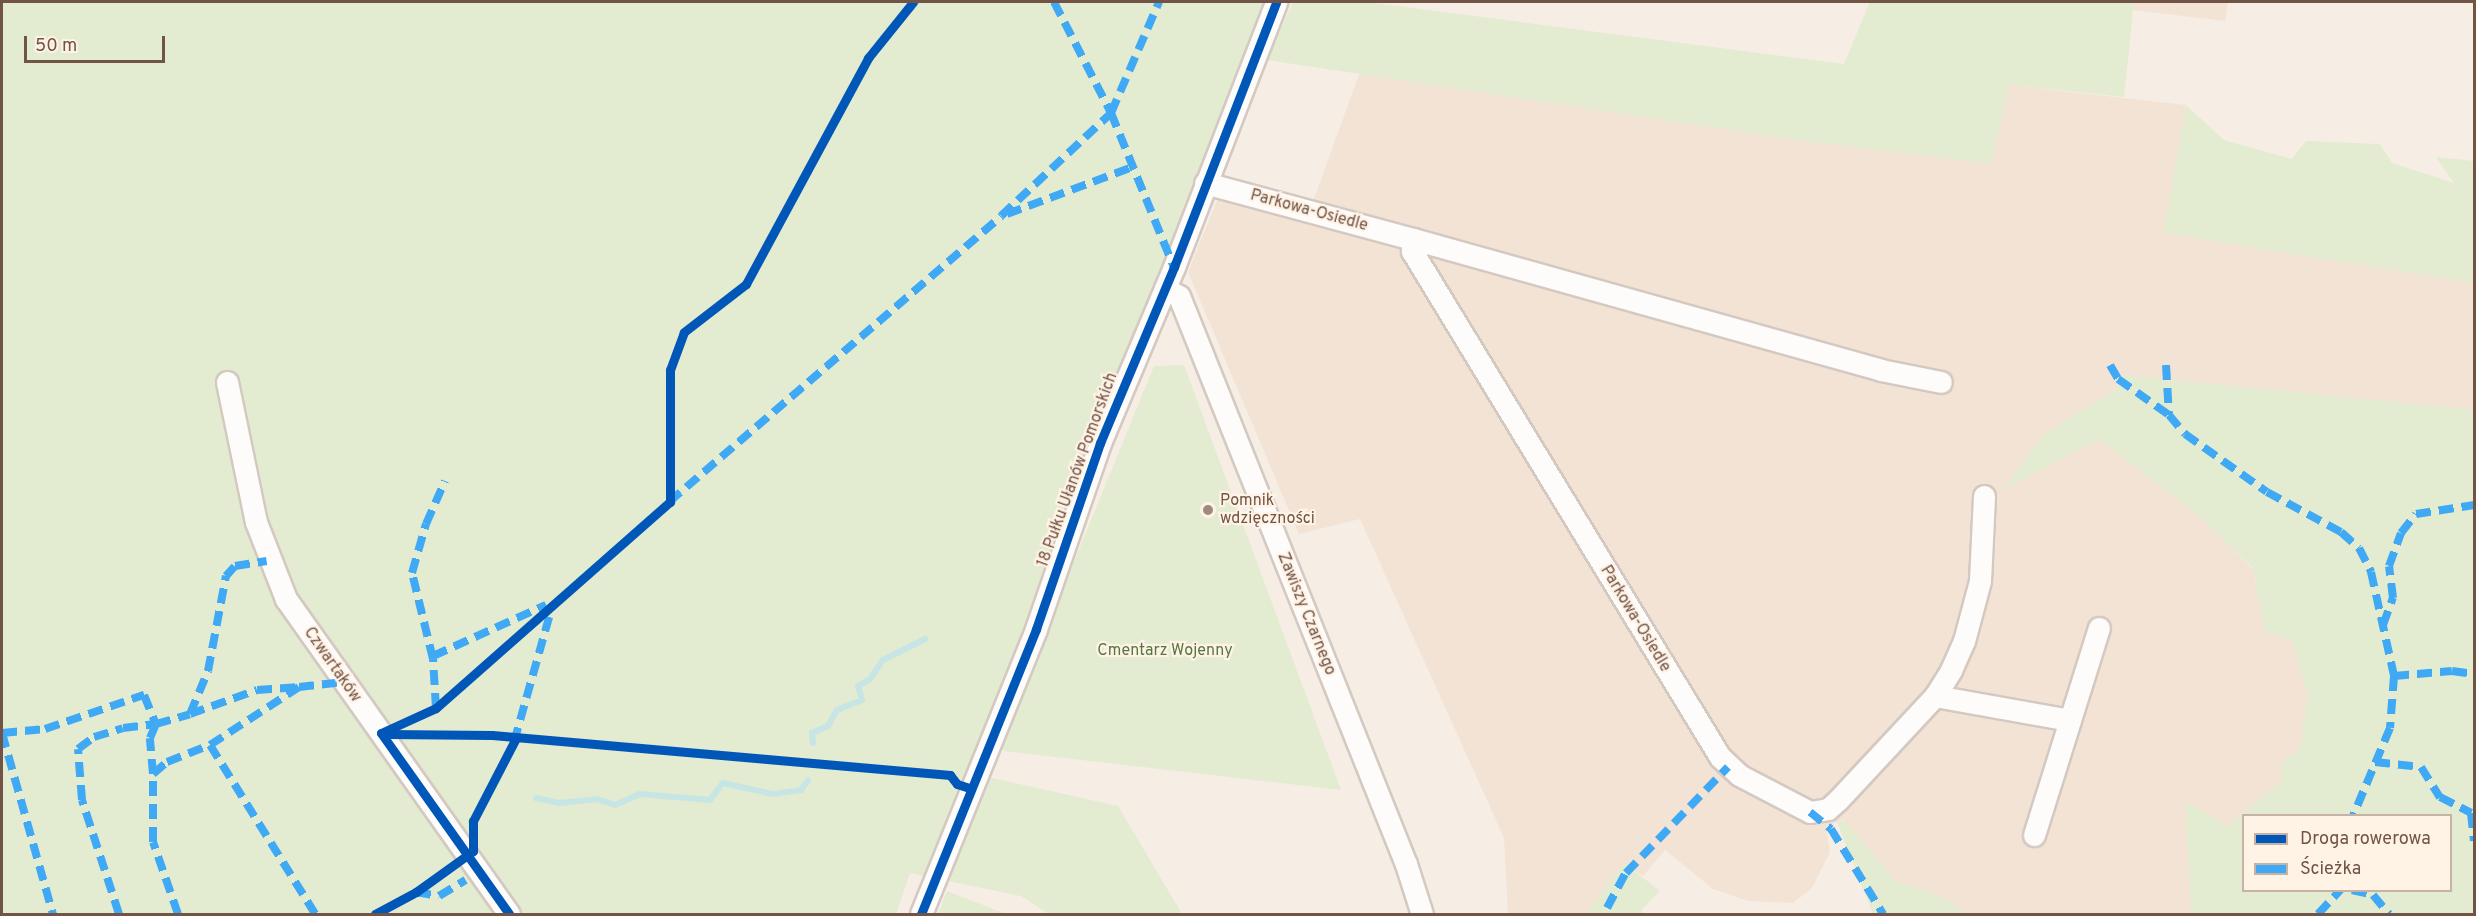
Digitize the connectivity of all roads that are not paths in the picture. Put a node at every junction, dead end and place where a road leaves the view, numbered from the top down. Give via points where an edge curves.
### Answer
1 (1276, 2) edge
2 (1205, 183) junction
3 (1413, 239) junction
4 (1165, 288) junction
5 (227, 382) dead end
6 (1941, 382) dead end
7 (1983, 496) dead end
8 (2099, 628) dead end
9 (1935, 696) junction
10 (2070, 720) junction
11 (2034, 835) dead end
12 (509, 915) edge
13 (921, 915) edge
14 (1422, 915) edge

1 - 2 street, 18 Pułku Ułanów Pomorskich
2 - 3 street, Parkowa-Osiedle
2 - 4 street, 18 Pułku Ułanów Pomorskich
3 - 6 street, Parkowa-Osiedle via 1881,370
3 - 9 street, Parkowa-Osiedle via 1412,251 1728,766 1810,812 1828,809
4 - 13 street, 18 Pułku Ułanów Pomorskich via 1100,443 1036,629
4 - 14 street, Zawiszy Czarnego via 1179,296 1406,864
5 - 12 street, Czwartaków via 256,522 267,561 286,599
7 - 9 street, Parkowa-Osiedle via 1980,581 1974,611 1951,670
8 - 10 street
9 - 10 street
10 - 11 street

